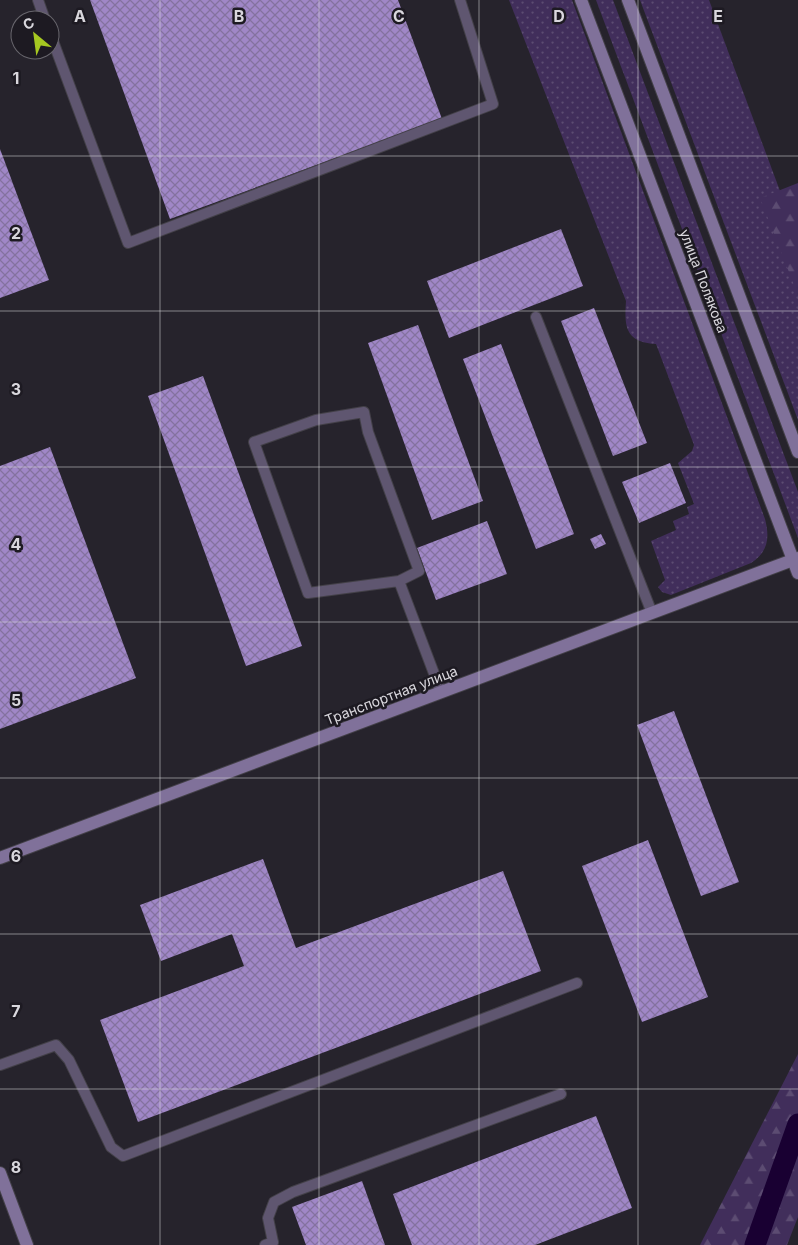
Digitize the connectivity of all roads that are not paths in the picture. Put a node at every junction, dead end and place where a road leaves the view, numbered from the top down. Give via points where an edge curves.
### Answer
1 (460, 0) edge
2 (581, 0) edge
3 (628, 0) edge
4 (60, 60) edge
5 (536, 317) dead end
6 (798, 452) edge
7 (795, 559) edge
8 (798, 573) edge
9 (399, 581) junction
10 (652, 613) junction
11 (441, 692) junction
12 (0, 858) edge
13 (577, 983) dead end
14 (0, 1065) edge
15 (561, 1094) dead end
16 (0, 1173) edge
17 (27, 1245) edge
18 (265, 1245) edge

1 - 4 lane via 493,104 128,243
2 - 7 main road, улица Полякова
3 - 6 main road, улица Полякова
5 - 10 lane
7 - 8 main road, улица Полякова
7 - 10 main road, Транспортная улица
9 - 9 lane via 419,571 368,432 364,412 316,420 254,442 308,593
9 - 11 lane
10 - 11 main road, Транспортная улица
11 - 12 main road, Транспортная улица
13 - 14 lane via 123,1156 110,1147 69,1060 56,1045
15 - 18 lane via 280,1198 274,1202 268,1218 273,1242
16 - 17 main road

